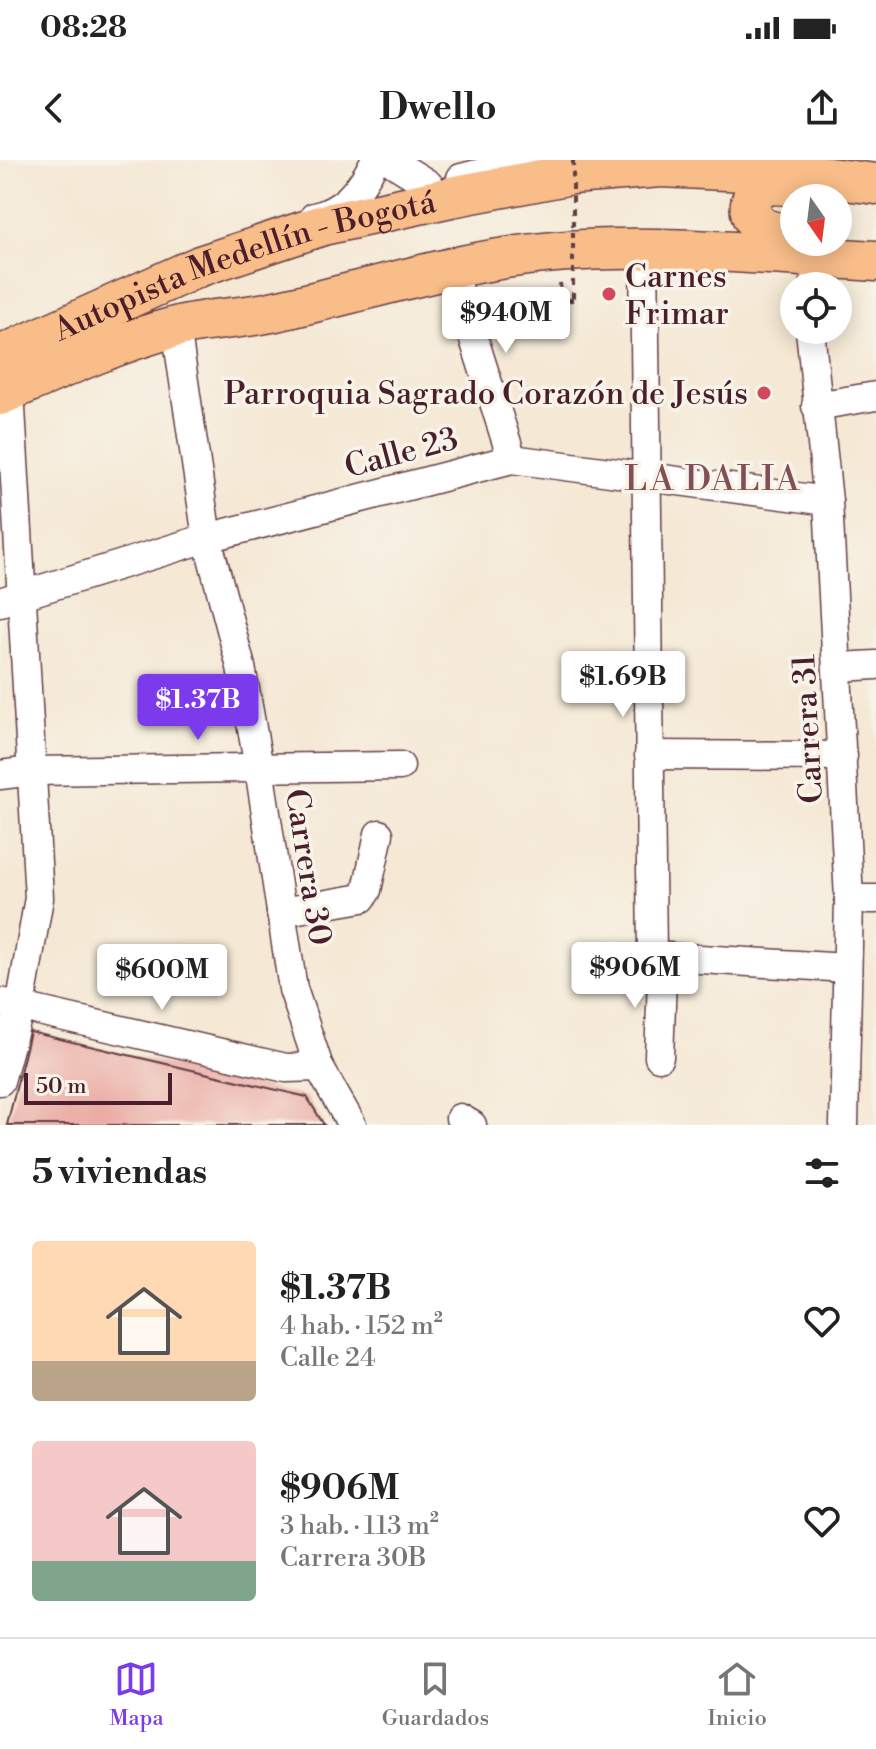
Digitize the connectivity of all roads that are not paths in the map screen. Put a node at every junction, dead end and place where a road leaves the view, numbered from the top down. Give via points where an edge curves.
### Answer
1 (375, 160) edge
2 (389, 160) edge
3 (533, 160) edge
4 (875, 186) edge
5 (447, 198) junction
6 (876, 242) edge
7 (644, 256) junction
8 (816, 258) edge
9 (876, 261) edge
10 (465, 264) junction
11 (200, 266) junction
12 (876, 275) edge
13 (176, 327) junction
14 (811, 344) edge
15 (3, 381) edge
16 (876, 396) edge
17 (816, 406) junction
18 (512, 459) junction
19 (645, 477) junction
20 (828, 501) junction
21 (207, 538) junction
22 (10, 599) edge
23 (876, 665) edge
24 (839, 667) junction
25 (649, 755) junction
26 (843, 756) junction
27 (400, 766) dead end
28 (259, 768) junction
29 (32, 771) junction
30 (0, 775) edge
31 (379, 834) dead end
32 (863, 899) edge
33 (281, 912) junction
34 (652, 956) junction
35 (847, 968) junction
36 (10, 1004) edge
37 (659, 1057) dead end
38 (319, 1067) junction
39 (0, 1081) edge
40 (352, 1125) edge
41 (844, 1125) edge

1 - 11 street via 344,203 241,238
2 - 5 street
3 - 5 street via 461,176
4 - 5 highway, Autopista Medellín - Bogotá via 791,173 661,167 572,174
4 - 8 highway via 768,185 756,191 751,210 759,226
5 - 11 highway, Autopista Medellín - Bogotá via 323,225
6 - 8 highway
7 - 8 highway, Autopista Medellín - Bogotá
7 - 10 highway, Autopista Medellín - Bogotá via 555,252
7 - 19 street
8 - 9 highway, Autopista Medellín - Bogotá
8 - 12 street
10 - 13 highway, Autopista Medellín - Bogotá via 270,312
10 - 18 street
11 - 15 highway, Autopista Medellín - Bogotá
13 - 15 highway, Autopista Medellín - Bogotá
13 - 21 street, Carrera 30
14 - 17 street, Carrera 31
15 - 22 street
16 - 17 street
17 - 20 street, Carrera 31
18 - 19 street, Calle 23
18 - 21 street, Calle 23
19 - 20 street, Calle 23
19 - 25 street
20 - 24 street, Carrera 31
21 - 22 street, Calle 23
21 - 28 street, Carrera 30 via 241,667
22 - 29 street
23 - 24 street
24 - 26 street, Carrera 31
25 - 26 street
25 - 34 street
26 - 32 street, Carrera 31
27 - 28 street
28 - 29 street
28 - 33 street, Carrera 30
29 - 30 street
29 - 36 street via 39,898
31 - 33 street via 362,898
32 - 35 street, Carrera 31
33 - 38 street, Carrera 30 via 293,989
34 - 35 street
34 - 37 street via 662,980
35 - 41 street, Carrera 31
36 - 38 street via 286,1068
36 - 39 street
38 - 40 street, Carrera 30

